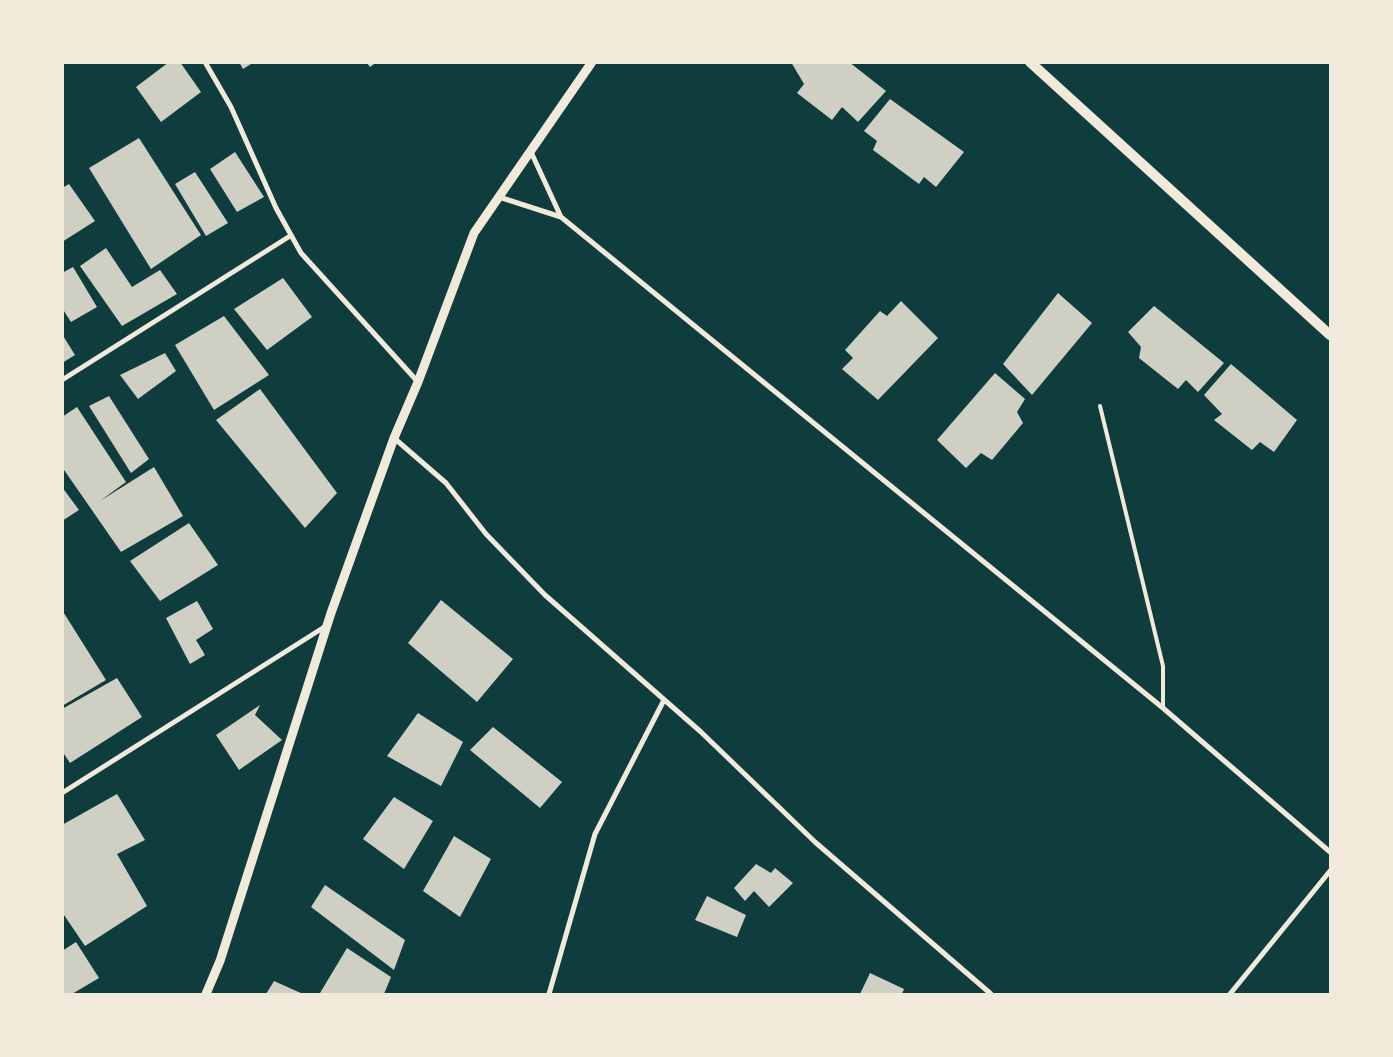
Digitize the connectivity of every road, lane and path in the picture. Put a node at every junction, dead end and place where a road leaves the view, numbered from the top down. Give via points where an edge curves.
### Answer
1 (205, 62) edge
2 (592, 62) edge
3 (1030, 62) edge
4 (531, 152) junction
5 (499, 197) junction
6 (561, 217) junction
7 (290, 236) junction
8 (1330, 335) edge
9 (62, 380) edge
10 (418, 382) junction
11 (1100, 406) dead end
12 (394, 438) junction
13 (327, 626) junction
14 (664, 700) junction
15 (1163, 708) junction
16 (62, 793) edge
17 (1330, 852) edge
18 (1330, 871) edge
19 (206, 994) edge
20 (549, 994) edge
21 (991, 994) edge
22 (1230, 994) edge

1 - 7 street via 231,106
2 - 4 street
3 - 8 main road
4 - 5 street
4 - 6 street
5 - 6 street
5 - 10 street via 474,233
6 - 15 street
7 - 9 street
7 - 10 street via 301,253
10 - 12 street
11 - 15 lane via 1163,666
12 - 13 street
12 - 14 street via 446,483 486,534 545,595
13 - 16 street
13 - 19 street via 220,961
14 - 20 street via 595,834
14 - 21 street via 815,842
15 - 17 street
18 - 22 street

